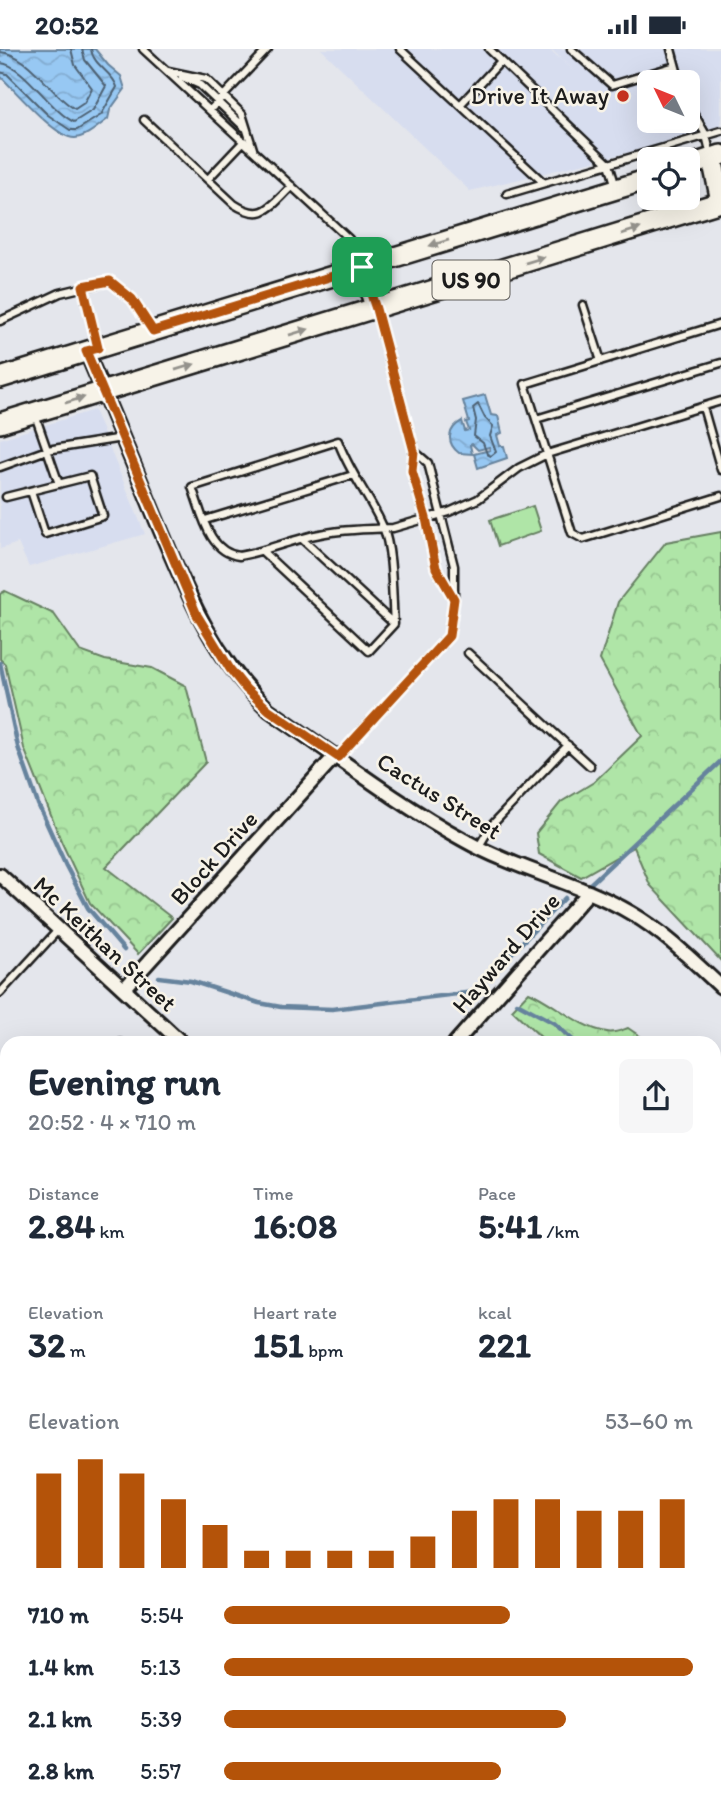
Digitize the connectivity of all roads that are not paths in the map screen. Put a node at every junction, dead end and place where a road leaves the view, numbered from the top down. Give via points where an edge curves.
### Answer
1 (143, 49) edge
2 (268, 49) edge
3 (400, 49) edge
4 (489, 49) edge
5 (571, 49) edge
6 (671, 49) edge
7 (501, 61) junction
8 (674, 66) junction
9 (676, 70) edge
10 (167, 71) junction
11 (221, 99) junction
12 (460, 105) junction
13 (210, 110) junction
14 (144, 120) dead end
15 (700, 124) edge
16 (721, 131) edge
17 (706, 135) junction
18 (244, 141) junction
19 (253, 151) junction
20 (716, 157) edge
21 (609, 164) junction
22 (208, 179) junction
23 (544, 183) junction
24 (637, 183) edge
25 (292, 186) junction
26 (617, 189) junction
27 (507, 194) dead end
28 (721, 202) edge
29 (362, 267) junction
30 (83, 286) junction
31 (583, 305) dead end
32 (376, 309) junction
33 (0, 321) edge
34 (720, 326) edge
35 (153, 331) junction
36 (92, 350) junction
37 (601, 361) junction
38 (721, 363) edge
39 (0, 378) edge
40 (104, 392) junction
41 (721, 401) edge
42 (703, 407) junction
43 (35, 413) junction
44 (536, 419) junction
45 (0, 423) edge
46 (122, 438) junction
47 (47, 450) junction
48 (414, 451) junction
49 (547, 454) junction
50 (0, 467) edge
51 (721, 470) edge
52 (353, 475) junction
53 (59, 484) junction
54 (434, 484) junction
55 (418, 489) junction
56 (31, 491) junction
57 (721, 496) edge
58 (6, 497) dead end
59 (442, 514) junction
60 (426, 518) junction
61 (205, 520) junction
62 (384, 528) junction
63 (302, 538) junction
64 (449, 544) junction
65 (432, 548) junction
66 (262, 551) junction
67 (454, 599) junction
68 (394, 624) junction
69 (468, 653) dead end
70 (568, 745) junction
71 (337, 756) junction
72 (590, 766) dead end
73 (478, 848) junction
74 (0, 875) edge
75 (589, 892) junction
76 (59, 929) junction
77 (721, 987) edge
78 (124, 989) junction
79 (0, 993) edge
80 (174, 1036) edge
81 (461, 1036) edge

1 - 10 lane
2 - 11 lane
3 - 12 lane
4 - 7 lane
5 - 8 lane via 612,85
6 - 8 lane
7 - 12 lane
7 - 21 lane
8 - 9 lane
10 - 11 lane via 206,79
10 - 13 lane
11 - 13 lane
11 - 19 lane via 243,114
12 - 23 lane
13 - 18 lane
14 - 22 lane
15 - 17 lane
16 - 17 lane
17 - 20 lane
17 - 21 lane
18 - 19 lane
18 - 22 lane
19 - 25 lane
20 - 28 main road
21 - 23 lane
21 - 26 lane
22 - 25 lane via 242,209 258,214
23 - 27 lane
24 - 26 main road, US 90
25 - 29 lane via 349,239
26 -> 29 main road, US 90
32 -> 28 main road, US 90
29 - 32 main road
29 - 35 main road, US 90
30 - 33 lane
30 - 35 lane via 110,281 132,299
30 - 36 lane
31 - 37 lane
40 -> 32 main road, US 90
32 - 48 lane
34 - 37 lane
35 - 36 main road, US 90
36 - 39 main road, US 90
36 - 40 street, Cactus Street
37 - 44 lane via 525,384
38 - 44 lane
43 -> 40 main road, US 90
40 - 46 street, Cactus Street
41 - 42 lane
42 - 49 lane
42 - 51 lane
43 - 45 main road, US 90
43 - 47 lane
44 - 49 lane
46 - 47 lane
46 - 71 street, Cactus Street via 197,615 230,669 269,710
47 - 50 lane
47 - 53 lane
48 - 54 lane via 428,463
48 - 55 lane via 412,471
49 - 57 lane via 572,533 583,539
49 - 59 lane via 519,468 478,499
52 - 61 lane
52 - 61 lane via 338,441 192,487
52 - 62 lane
53 - 56 lane
53 - 56 lane via 90,476 103,516 45,534
54 - 55 lane
54 - 59 lane
55 - 60 lane
56 - 58 lane
59 - 60 lane
59 - 64 lane
60 - 62 lane
60 - 65 lane
61 - 66 lane via 218,548 227,555
62 - 63 lane
62 - 68 lane
63 - 66 lane
63 - 68 lane
64 - 65 lane
64 - 67 lane
65 - 67 lane via 436,568
66 - 68 lane via 369,651
67 - 71 lane via 449,636
69 - 70 lane
70 - 72 lane
70 - 73 lane via 491,826
71 - 73 street, Cactus Street
71 - 78 street, Block Drive
73 - 75 street, Cactus Street
74 - 76 street, Mc Keithan Street
75 - 77 street, Cactus Street via 652,926
75 - 81 street, Hayward Drive
76 - 78 street, Mc Keithan Street
76 - 79 lane
78 - 80 street, Mc Keithan Street

